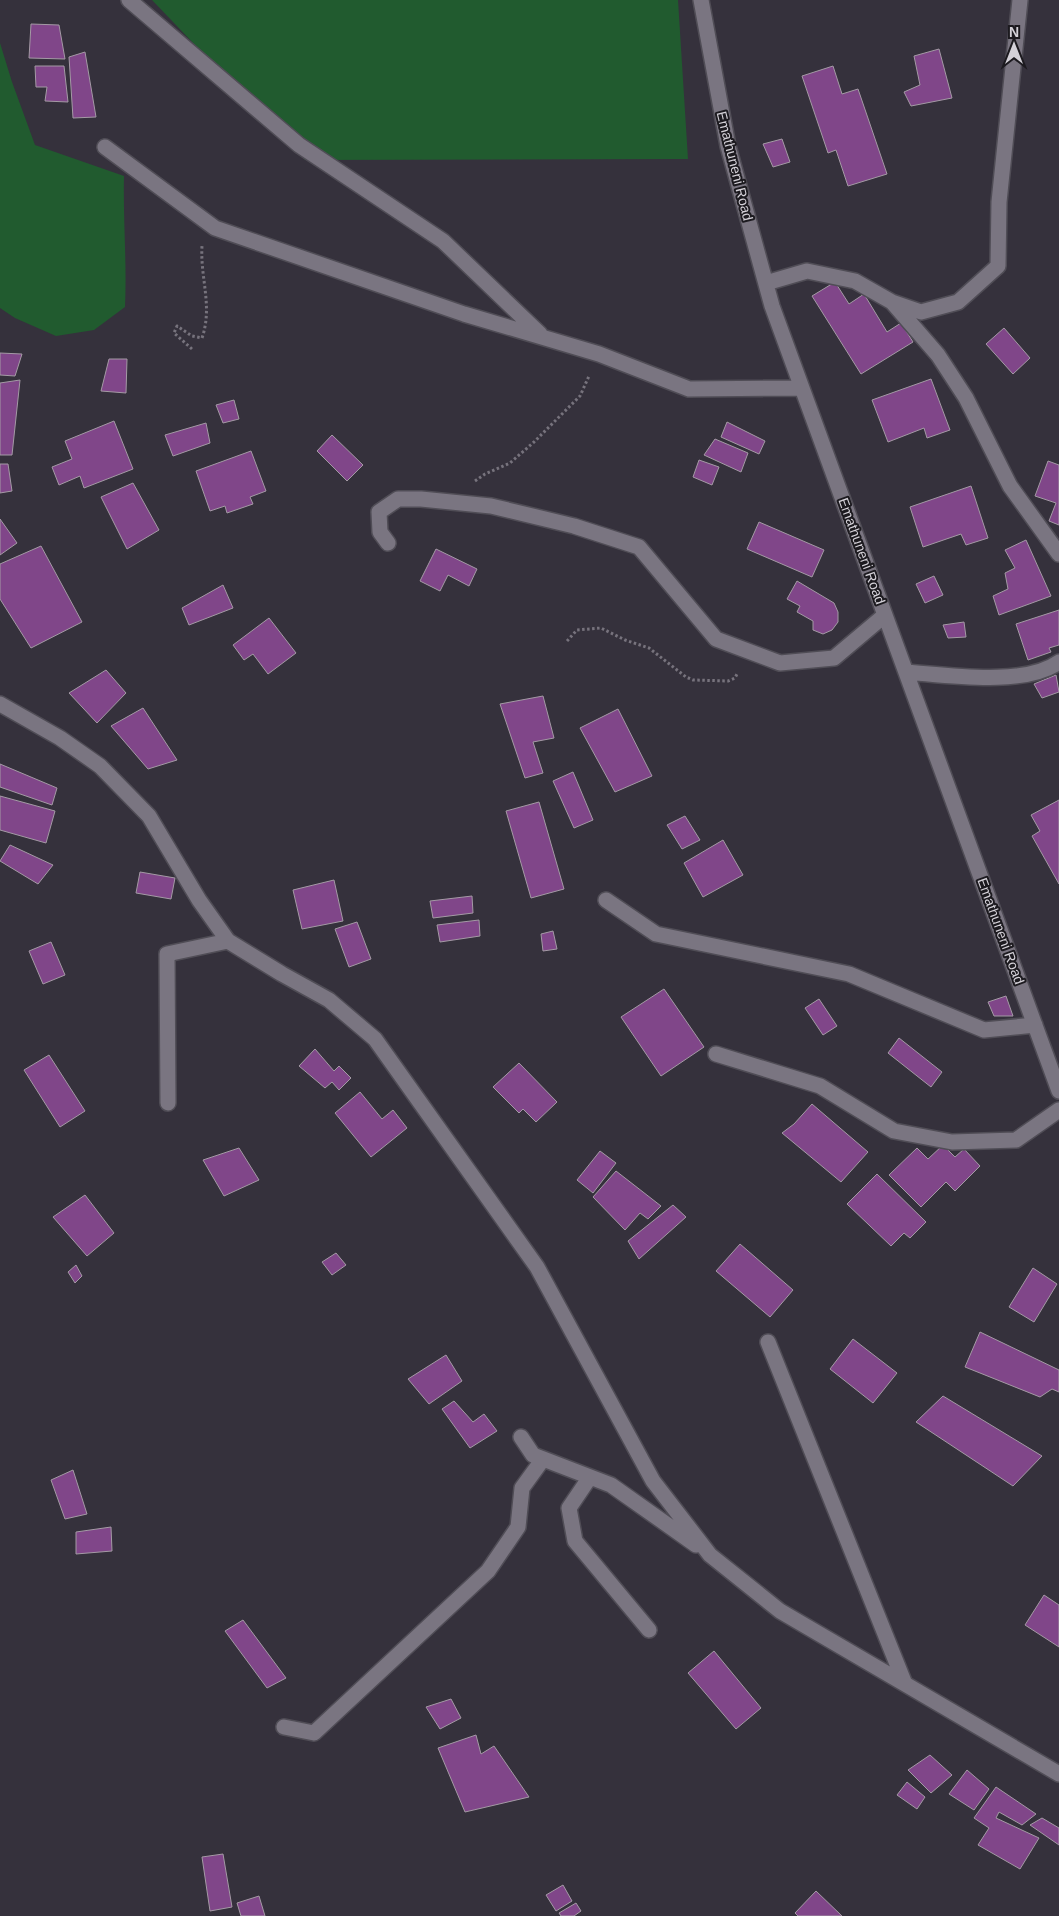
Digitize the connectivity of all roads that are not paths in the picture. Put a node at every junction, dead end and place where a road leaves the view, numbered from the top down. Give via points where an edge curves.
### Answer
1 (129, 0) edge
2 (701, 0) edge
3 (1020, 0) edge
4 (105, 147) dead end
5 (766, 283) junction
6 (892, 302) junction
7 (543, 337) junction
8 (802, 388) junction
9 (388, 543) dead end
10 (1059, 554) edge
11 (885, 615) junction
12 (1059, 662) edge
13 (906, 672) junction
14 (0, 704) edge
15 (606, 900) dead end
16 (228, 941) junction
17 (1035, 1025) junction
18 (716, 1054) dead end
19 (1058, 1087) edge
20 (168, 1103) dead end
21 (1059, 1110) edge
22 (768, 1342) dead end
23 (522, 1437) dead end
24 (544, 1459) junction
25 (590, 1477) junction
26 (710, 1554) junction
27 (650, 1630) dead end
28 (906, 1684) junction
29 (284, 1727) dead end
30 (1059, 1774) edge

1 - 7 street via 299,145 442,241
2 - 5 street, Emathuneni Road via 728,146
3 - 6 street via 999,202 998,266 958,302 922,312
4 - 7 street via 215,228 464,314
5 - 6 street via 807,272 855,281
5 - 8 street, Emathuneni Road
6 - 10 street via 943,362 966,398 1010,486
7 - 8 street via 599,354 689,389
8 - 11 street, Emathuneni Road
9 - 11 street via 380,532 379,512 398,498 491,506 574,526 639,547 716,639 780,663 834,658
11 - 13 street, Emathuneni Road
12 - 13 street via 1026,674 994,678
13 - 17 street, Emathuneni Road
14 - 16 street via 60,738 100,766 149,816 199,900
15 - 17 street via 656,934 848,974 984,1030
16 - 20 street via 167,954
16 - 26 street via 329,1000 375,1039 537,1267 653,1481
17 - 19 street, Emathuneni Road
18 - 21 street via 820,1086 894,1132 952,1142 1016,1140
22 - 28 street
23 - 24 street via 533,1455
24 - 25 street
24 - 29 street via 522,1488 518,1527 488,1571 314,1733
25 - 26 street via 611,1485
25 - 27 street via 569,1508 575,1541
26 - 28 street via 780,1610
28 - 30 street

